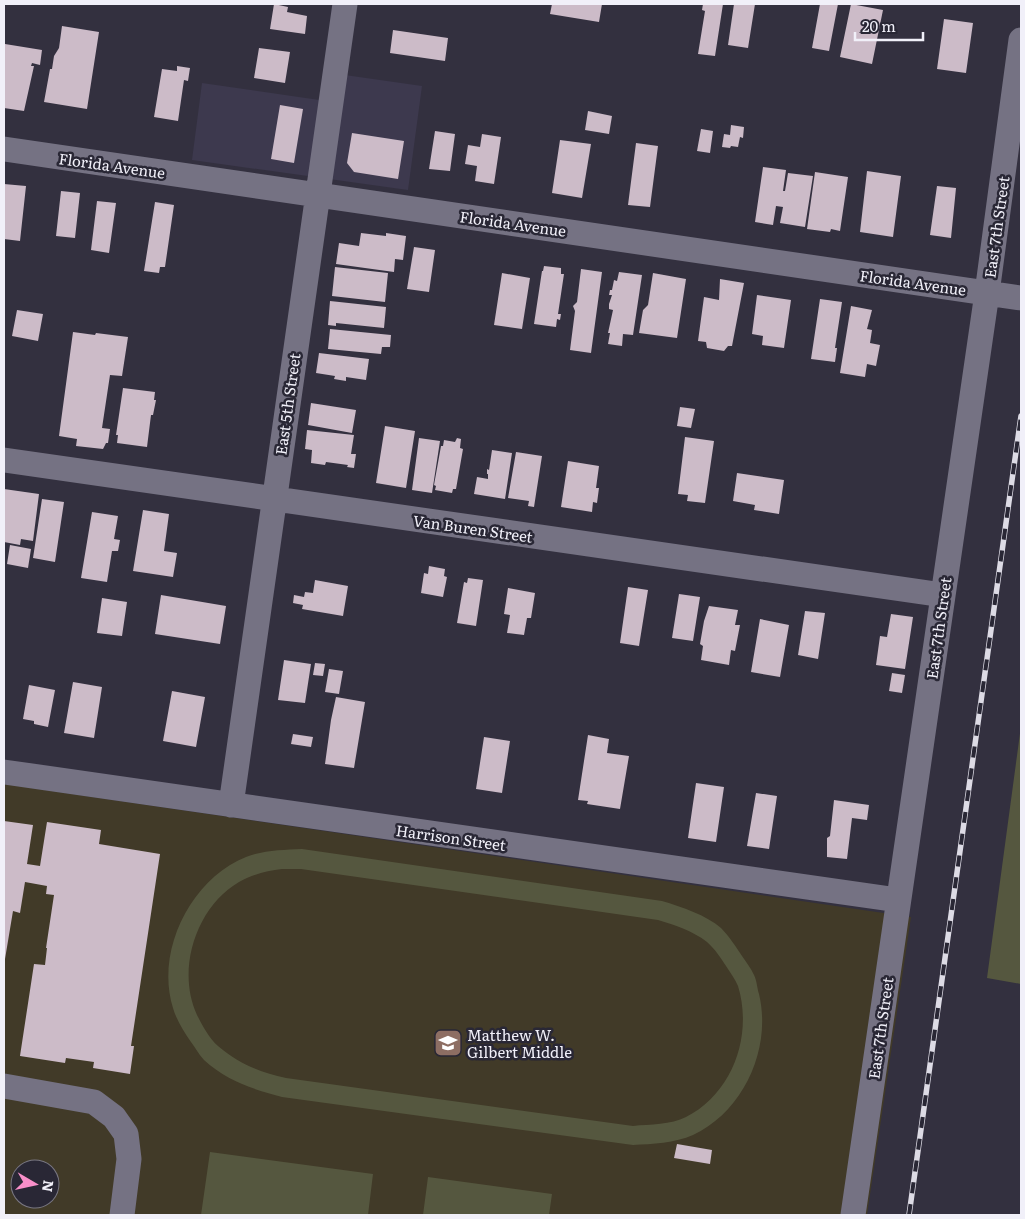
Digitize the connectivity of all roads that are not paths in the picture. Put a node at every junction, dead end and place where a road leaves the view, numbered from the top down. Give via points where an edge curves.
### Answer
1 (345, 4) edge
2 (1021, 40) edge
3 (4, 149) edge
4 (318, 194) junction
5 (987, 293) junction
6 (1021, 298) edge
7 (4, 460) edge
8 (273, 499) junction
9 (943, 595) junction
10 (4, 772) edge
11 (231, 805) junction
12 (898, 900) junction
13 (4, 1086) edge
14 (122, 1215) edge
15 (853, 1215) edge

1 - 4 street, East 5th Street
2 - 5 street, East 7th Street
3 - 4 street, Florida Avenue
4 - 5 street, Florida Avenue
4 - 8 street, East 5th Street
5 - 6 street, Florida Avenue
5 - 9 street, East 7th Street
7 - 8 street, Van Buren Street
8 - 9 street, Van Buren Street
8 - 11 street, East 5th Street
9 - 12 street, East 7th Street
10 - 11 street, Harrison Street
11 - 12 street, Harrison Street
12 - 15 street, East 7th Street
13 - 14 street via 94,1102 114,1116 126,1134 129,1159

